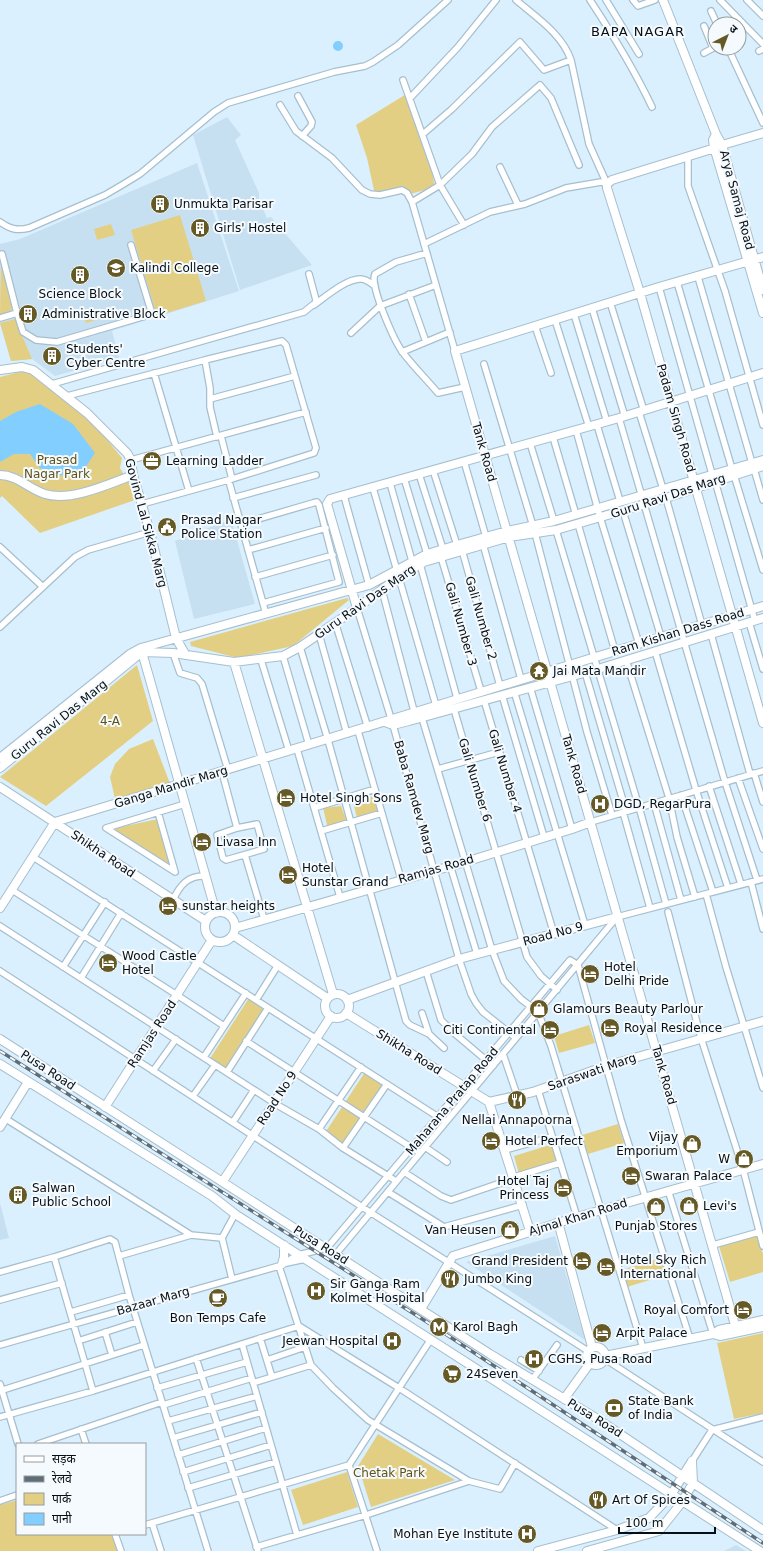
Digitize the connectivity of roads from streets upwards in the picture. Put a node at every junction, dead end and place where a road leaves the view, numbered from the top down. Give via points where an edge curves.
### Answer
1 (448, 0) edge
2 (496, 0) edge
3 (516, 0) edge
4 (590, 0) edge
5 (606, 0) edge
6 (633, 0) edge
7 (655, 0) edge
8 (663, 0) edge
9 (720, 0) edge
10 (747, 0) edge
11 (711, 11) dead end
12 (713, 16) edge
13 (763, 16) edge
14 (704, 26) dead end
15 (707, 33) edge
16 (763, 44) edge
17 (707, 52) edge
18 (704, 53) dead end
19 (639, 54) dead end
20 (732, 56) edge
21 (571, 60) junction
22 (403, 80) dead end
23 (298, 96) dead end
24 (410, 98) junction
25 (280, 105) dead end
26 (652, 107) dead end
27 (763, 123) edge
28 (763, 133) edge
29 (423, 134) junction
30 (302, 136) junction
31 (719, 146) junction
32 (688, 158) junction
33 (579, 165) dead end
34 (500, 167) dead end
35 (607, 184) junction
36 (440, 185) junction
37 (412, 202) junction
38 (518, 205) junction
39 (0, 222) edge
40 (464, 225) junction
41 (424, 244) junction
42 (131, 245) dead end
43 (427, 253) junction
44 (2, 254) dead end
45 (763, 257) edge
46 (751, 261) junction
47 (718, 270) junction
48 (309, 274) dead end
49 (698, 277) junction
50 (678, 282) junction
51 (436, 284) junction
52 (375, 286) junction
53 (659, 287) junction
54 (763, 290) edge
55 (640, 293) junction
56 (409, 294) junction
57 (610, 302) junction
58 (380, 306) junction
59 (311, 307) junction
60 (592, 308) junction
61 (17, 313) junction
62 (763, 313) edge
63 (574, 314) junction
64 (0, 318) edge
65 (555, 320) junction
66 (535, 326) junction
67 (450, 332) junction
68 (351, 333) dead end
69 (426, 342) junction
70 (455, 351) junction
71 (402, 352) junction
72 (205, 360) junction
73 (484, 364) dead end
74 (0, 369) edge
75 (154, 373) junction
76 (551, 373) dead end
77 (763, 373) edge
78 (295, 376) junction
79 (750, 376) junction
80 (728, 383) junction
81 (52, 384) junction
82 (466, 387) junction
83 (708, 390) junction
84 (690, 395) junction
85 (67, 396) junction
86 (210, 399) junction
87 (671, 401) junction
88 (306, 412) junction
89 (642, 412) junction
90 (622, 418) junction
91 (607, 422) junction
92 (763, 425) edge
93 (593, 426) junction
94 (576, 430) junction
95 (219, 436) junction
96 (553, 437) junction
97 (530, 443) junction
98 (177, 448) junction
99 (510, 448) junction
100 (485, 455) junction
101 (131, 460) junction
102 (763, 460) edge
103 (464, 461) junction
104 (753, 466) junction
105 (763, 466) edge
106 (433, 470) junction
107 (733, 472) junction
108 (0, 474) edge
109 (419, 474) junction
110 (133, 475) junction
111 (316, 475) dead end
112 (404, 478) junction
113 (714, 478) junction
114 (232, 479) junction
115 (390, 483) junction
116 (695, 484) junction
117 (230, 485) dead end
118 (372, 488) junction
119 (663, 489) junction
120 (189, 491) junction
121 (642, 495) junction
122 (344, 496) junction
123 (233, 498) junction
124 (666, 498) junction
125 (763, 500) edge
126 (620, 501) junction
127 (142, 504) junction
128 (644, 504) junction
129 (597, 508) junction
130 (623, 511) junction
131 (576, 515) junction
132 (600, 517) junction
133 (554, 521) junction
134 (241, 524) junction
135 (578, 524) junction
136 (326, 528) junction
137 (534, 530) junction
138 (556, 530) junction
139 (150, 532) junction
140 (508, 534) junction
141 (485, 541) junction
142 (0, 547) edge
143 (459, 548) junction
144 (248, 550) junction
145 (442, 553) junction
146 (427, 554) junction
147 (333, 555) junction
148 (416, 563) junction
149 (763, 570) edge
150 (398, 574) junction
151 (255, 577) junction
152 (369, 585) junction
153 (42, 586) junction
154 (382, 590) junction
155 (351, 591) junction
156 (263, 603) junction
157 (763, 606) edge
158 (357, 608) junction
159 (752, 609) junction
160 (266, 614) junction
161 (732, 616) junction
162 (756, 620) edge
163 (335, 622) junction
164 (702, 625) junction
165 (0, 627) edge
166 (735, 627) junction
167 (680, 631) junction
168 (319, 634) junction
169 (711, 634) junction
170 (661, 637) junction
171 (176, 638) junction
172 (683, 643) junction
173 (639, 644) junction
174 (300, 648) junction
175 (141, 650) junction
176 (614, 651) junction
177 (654, 651) junction
178 (173, 653) junction
179 (185, 654) junction
180 (282, 656) junction
181 (594, 657) junction
182 (261, 660) junction
183 (626, 660) junction
184 (234, 662) junction
185 (570, 664) junction
186 (598, 669) junction
187 (763, 669) edge
188 (547, 671) junction
189 (585, 672) junction
190 (573, 676) junction
191 (521, 679) junction
192 (550, 681) junction
193 (500, 686) junction
194 (530, 687) junction
195 (481, 691) junction
196 (514, 691) junction
197 (502, 695) junction
198 (457, 698) junction
199 (484, 700) junction
200 (437, 709) junction
201 (454, 709) junction
202 (414, 711) junction
203 (422, 718) junction
204 (390, 722) junction
205 (763, 723) edge
206 (368, 728) junction
207 (358, 731) junction
208 (346, 734) junction
209 (328, 740) junction
210 (309, 745) junction
211 (293, 750) junction
212 (499, 752) junction
213 (0, 758) edge
214 (263, 759) junction
215 (469, 760) junction
216 (0, 768) edge
217 (438, 769) junction
218 (763, 770) edge
219 (225, 771) junction
220 (752, 774) junction
221 (738, 778) junction
222 (724, 782) junction
223 (180, 784) junction
224 (709, 786) junction
225 (0, 787) edge
226 (375, 789) junction
227 (696, 790) junction
228 (681, 795) junction
229 (344, 798) junction
230 (669, 798) junction
231 (763, 802) edge
232 (654, 803) junction
233 (185, 804) junction
234 (639, 807) junction
235 (314, 808) junction
236 (158, 812) junction
237 (624, 812) junction
238 (382, 813) junction
239 (612, 815) junction
240 (55, 822) junction
241 (351, 822) junction
242 (591, 822) junction
243 (237, 828) junction
244 (572, 829) junction
245 (321, 831) junction
246 (557, 834) junction
247 (544, 837) junction
248 (527, 842) junction
249 (763, 849) edge
250 (497, 851) junction
251 (245, 855) junction
252 (33, 857) junction
253 (465, 862) junction
254 (450, 865) junction
255 (435, 869) junction
256 (206, 876) junction
257 (401, 879) junction
258 (760, 880) edge
259 (751, 882) junction
260 (741, 884) junction
261 (370, 888) junction
262 (728, 888) junction
263 (12, 890) junction
264 (713, 892) junction
265 (706, 894) junction
266 (695, 896) junction
267 (340, 897) junction
268 (173, 900) junction
269 (681, 900) junction
270 (105, 902) junction
271 (666, 904) junction
272 (307, 906) junction
273 (0, 908) edge
274 (650, 908) junction
275 (668, 912) dead end
276 (121, 913) junction
277 (216, 913) junction
278 (617, 917) junction
279 (264, 919) junction
280 (206, 921) junction
281 (585, 925) junction
282 (0, 926) edge
283 (763, 929) edge
284 (234, 932) junction
285 (554, 934) junction
286 (83, 935) junction
287 (212, 940) junction
288 (522, 942) junction
289 (101, 946) junction
290 (492, 950) junction
291 (477, 954) junction
292 (459, 959) junction
293 (198, 962) junction
294 (278, 965) junction
295 (578, 965) junction
296 (63, 967) junction
297 (0, 971) edge
298 (426, 971) junction
299 (81, 978) junction
300 (397, 982) junction
301 (550, 984) junction
302 (557, 990) junction
303 (246, 993) junction
304 (177, 995) junction
305 (330, 996) junction
306 (256, 1000) junction
307 (347, 1000) junction
308 (532, 1007) junction
309 (268, 1008) junction
310 (538, 1012) junction
311 (346, 1013) junction
312 (422, 1013) dead end
313 (331, 1016) junction
314 (763, 1021) edge
315 (224, 1026) junction
316 (745, 1026) junction
317 (157, 1027) junction
318 (510, 1033) junction
319 (429, 1034) junction
320 (516, 1038) junction
321 (701, 1038) junction
322 (0, 1039) edge
323 (176, 1039) junction
324 (316, 1039) junction
325 (246, 1041) junction
326 (444, 1048) dead end
327 (657, 1051) junction
328 (503, 1054) junction
329 (204, 1057) junction
330 (136, 1060) junction
331 (485, 1060) junction
332 (0, 1064) edge
333 (215, 1065) junction
334 (492, 1066) junction
335 (606, 1066) junction
336 (361, 1067) junction
337 (153, 1071) junction
338 (294, 1071) junction
339 (226, 1072) junction
340 (28, 1082) junction
341 (563, 1083) junction
342 (387, 1084) junction
343 (463, 1086) junction
344 (763, 1088) edge
345 (254, 1090) junction
346 (538, 1090) junction
347 (472, 1091) junction
348 (517, 1095) junction
349 (193, 1096) junction
350 (340, 1100) junction
351 (489, 1102) junction
352 (274, 1103) junction
353 (105, 1107) junction
354 (365, 1116) junction
355 (438, 1116) junction
356 (6, 1119) junction
357 (233, 1122) junction
358 (446, 1122) junction
359 (0, 1127) edge
360 (319, 1129) junction
361 (253, 1135) junction
362 (552, 1138) junction
363 (412, 1146) junction
364 (425, 1147) junction
365 (343, 1148) junction
366 (505, 1150) junction
367 (420, 1153) junction
368 (447, 1162) dead end
369 (560, 1163) junction
370 (763, 1164) edge
371 (743, 1169) junction
372 (404, 1172) junction
373 (388, 1176) junction
374 (514, 1178) junction
375 (223, 1181) junction
376 (396, 1181) junction
377 (695, 1183) junction
378 (668, 1190) junction
379 (388, 1192) junction
380 (645, 1197) junction
381 (523, 1205) junction
382 (362, 1206) junction
383 (600, 1210) junction
384 (370, 1212) junction
385 (235, 1214) junction
386 (577, 1217) junction
387 (558, 1222) junction
388 (530, 1231) junction
389 (759, 1232) junction
390 (191, 1235) junction
391 (222, 1238) junction
392 (284, 1245) junction
393 (713, 1245) junction
394 (763, 1246) edge
395 (327, 1248) junction
396 (336, 1254) junction
397 (119, 1256) junction
398 (54, 1257) junction
399 (302, 1257) junction
400 (449, 1262) junction
401 (280, 1265) junction
402 (0, 1272) edge
403 (232, 1279) junction
404 (62, 1283) junction
405 (129, 1295) junction
406 (0, 1300) edge
407 (132, 1306) junction
408 (421, 1309) junction
409 (71, 1312) junction
410 (763, 1320) edge
411 (137, 1322) junction
412 (73, 1324) junction
413 (299, 1326) junction
414 (763, 1327) edge
415 (736, 1329) junction
416 (105, 1332) junction
417 (713, 1334) junction
418 (260, 1338) junction
419 (690, 1338) junction
420 (431, 1339) junction
421 (78, 1341) junction
422 (242, 1344) junction
423 (0, 1345) edge
424 (144, 1345) junction
425 (557, 1345) dead end
426 (305, 1347) junction
427 (643, 1348) junction
428 (590, 1349) junction
429 (112, 1355) junction
430 (605, 1357) junction
431 (196, 1358) junction
432 (267, 1360) junction
433 (521, 1360) dead end
434 (247, 1362) junction
435 (590, 1363) junction
436 (85, 1364) junction
437 (311, 1365) junction
438 (539, 1371) junction
439 (152, 1372) junction
440 (201, 1375) junction
441 (272, 1377) junction
442 (532, 1380) junction
443 (253, 1381) junction
444 (1, 1388) edge
445 (157, 1388) junction
446 (399, 1388) junction
447 (93, 1391) junction
448 (206, 1392) junction
449 (257, 1396) junction
450 (564, 1399) junction
451 (162, 1403) junction
452 (211, 1409) junction
453 (262, 1412) junction
454 (8, 1414) junction
455 (0, 1417) edge
456 (763, 1417) edge
457 (168, 1421) junction
458 (375, 1424) junction
459 (217, 1425) junction
460 (266, 1428) junction
461 (81, 1429) junction
462 (712, 1430) junction
463 (173, 1438) junction
464 (222, 1442) junction
465 (18, 1443) edge
466 (41, 1443) edge
467 (86, 1443) edge
468 (271, 1445) junction
469 (178, 1455) junction
470 (227, 1459) junction
471 (692, 1461) junction
472 (276, 1462) junction
473 (763, 1462) edge
474 (515, 1463) junction
475 (349, 1465) junction
476 (183, 1472) junction
477 (232, 1475) junction
478 (682, 1475) junction
479 (469, 1482) junction
480 (693, 1483) junction
481 (282, 1484) junction
482 (188, 1488) junction
483 (671, 1495) junction
484 (16, 1496) edge
485 (239, 1497) junction
486 (0, 1501) edge
487 (682, 1502) junction
488 (195, 1510) junction
489 (366, 1515) junction
490 (152, 1523) junction
491 (146, 1525) edge
492 (617, 1530) junction
493 (763, 1530) edge
494 (116, 1535) edge
495 (297, 1535) junction
496 (257, 1549) edge
497 (121, 1551) edge
498 (161, 1551) edge
499 (208, 1551) edge
500 (377, 1551) edge
501 (538, 1551) edge
502 (588, 1551) edge
503 (760, 1551) edge

1 - 39 street via 398,45 365,66 334,72 228,103 197,125 140,174 104,196 29,228 8,228
2 - 24 street via 458,47
3 - 21 street via 553,31
4 - 26 street via 620,45
5 - 19 street
6 - 7 street via 638,6
8 - 31 street, Arya Samaj Road
9 - 16 street
10 - 13 street
11 - 12 street
14 - 15 street
17 - 18 street
20 - 27 street
21 - 29 street via 544,70 520,42
21 - 35 street via 589,144
22 - 24 street
23 - 30 street via 312,122
24 - 29 street
25 - 30 street via 288,120
28 - 31 street
29 - 36 street
30 - 37 street via 332,158 362,190 380,195 402,190
31 - 32 street
31 - 46 street, Arya Samaj Road
32 - 35 street via 612,180
32 - 47 street via 688,186
33 - 36 street via 551,98 540,85 492,127 472,154
34 - 38 street
35 - 38 street via 601,182 566,188
35 - 55 street, Padam Singh Road
36 - 37 street
36 - 40 street
37 - 41 street, Tank Road
38 - 40 street via 490,212
40 - 41 street
41 - 43 street, Tank Road
42 - 61 street via 152,314 57,342 36,340 23,332
43 - 51 street, Tank Road
43 - 52 street via 396,262 375,274
44 - 61 street
45 - 46 street
46 - 47 street
46 - 54 street, Arya Samaj Road
46 - 62 street
47 - 49 street
47 - 79 street
48 - 59 street via 316,297 315,304
49 - 50 street
49 - 80 street
50 - 53 street
50 - 83 street
51 - 56 street
51 - 67 street, Tank Road
52 - 58 street
52 - 59 street via 366,280 358,279
53 - 55 street
53 - 84 street
55 - 57 street
55 - 87 street, Padam Singh Road
56 - 58 street
56 - 69 street
57 - 60 street
57 - 89 street
58 - 68 street
58 - 71 street
59 - 81 street via 304,312
60 - 63 street
60 - 90 street
61 - 64 street
63 - 65 street
63 - 91 street
65 - 66 street
65 - 93 street
66 - 70 street
66 - 76 street
67 - 69 street
67 - 70 street, Tank Road
69 - 71 street
70 - 82 street, Tank Road
71 - 82 street via 438,393
72 - 75 street
72 - 78 street via 282,341 286,345
72 - 86 street
73 - 99 street
74 - 81 street, Govind Lal Sikka Marg via 28,368
75 - 85 street
75 - 98 street
77 - 79 street
78 - 86 street
78 - 88 street
79 - 80 street
79 - 92 street
80 - 83 street
80 - 104 street
81 - 85 street, Govind Lal Sikka Marg
82 - 100 street, Tank Road
83 - 84 street
83 - 107 street
84 - 87 street
84 - 113 street
85 - 101 street, Govind Lal Sikka Marg via 111,436
86 - 95 street
87 - 89 street
87 - 116 street, Padam Singh Road
88 - 95 street
88 - 114 street via 316,448 314,453
89 - 90 street
89 - 119 street
90 - 91 street
90 - 121 street
91 - 93 street
93 - 94 street
93 - 126 street
94 - 96 street
94 - 129 street
95 - 98 street
95 - 114 street
96 - 97 street
96 - 131 street
97 - 99 street
97 - 133 street
98 - 101 street
98 - 120 street
99 - 100 street
99 - 137 street
100 - 103 street
100 - 140 street, Tank Road
101 - 110 street, Govind Lal Sikka Marg
102 - 104 street, Guru Ravi Das Marg
103 - 106 street
103 - 141 street
104 - 105 street, Guru Ravi Das Marg
104 - 107 street, Guru Ravi Das Marg
104 - 125 street
106 - 109 street
106 - 143 street, Gali Number 2
107 - 113 street, Guru Ravi Das Marg
107 - 149 street
108 - 110 street via 44,494 59,497
109 - 112 street
109 - 145 street, Gali Number 3
110 - 127 street, Govind Lal Sikka Marg
111 - 123 street
112 - 115 street
112 - 146 street
113 - 116 street, Guru Ravi Das Marg
113 - 159 street
114 - 120 street
115 - 118 street
115 - 148 street
116 - 119 street, Guru Ravi Das Marg
116 - 124 street, Guru Ravi Das Marg
116 - 161 street, Padam Singh Road
117 - 123 street
118 - 122 street
118 - 150 street
119 - 121 street, Guru Ravi Das Marg
120 - 127 street
121 - 126 street, Guru Ravi Das Marg
121 - 128 street
122 - 152 street
122 - 155 street via 330,499 327,504
123 - 134 street
124 - 128 street, Guru Ravi Das Marg
124 - 164 street
126 - 129 street, Guru Ravi Das Marg
127 - 139 street, Govind Lal Sikka Marg
128 - 130 street, Guru Ravi Das Marg
128 - 167 street
129 - 131 street, Guru Ravi Das Marg
129 - 132 street
130 - 132 street, Guru Ravi Das Marg
130 - 170 street
131 - 133 street, Guru Ravi Das Marg
132 - 135 street, Guru Ravi Das Marg
132 - 173 street
133 - 137 street, Guru Ravi Das Marg
134 - 136 street via 317,502
134 - 144 street
135 - 138 street, Guru Ravi Das Marg
135 - 176 street
136 - 144 street
136 - 147 street
137 - 138 street, Guru Ravi Das Marg
137 - 140 street, Guru Ravi Das Marg
137 - 185 street
138 - 181 street
139 - 153 street via 88,550 75,557
139 - 171 street, Govind Lal Sikka Marg
140 - 141 street, Guru Ravi Das Marg
140 - 188 street, Tank Road
141 - 143 street, Guru Ravi Das Marg
141 - 191 street
142 - 153 street
143 - 145 street, Guru Ravi Das Marg
143 - 193 street, Gali Number 2
144 - 151 street
145 - 146 street, Guru Ravi Das Marg
145 - 148 street, Guru Ravi Das Marg
145 - 195 street, Gali Number 3
146 - 148 street, Guru Ravi Das Marg
147 - 151 street
147 - 156 street via 340,579 338,583
148 - 150 street, Guru Ravi Das Marg
148 - 198 street
150 - 152 street, Guru Ravi Das Marg
150 - 154 street, Guru Ravi Das Marg
150 - 200 street
151 - 156 street
152 - 155 street, Guru Ravi Das Marg
153 - 165 street
154 - 158 street, Guru Ravi Das Marg
154 - 202 street
155 - 158 street
155 - 160 street, Guru Ravi Das Marg
156 - 160 street
157 - 159 street, Ram Kishan Dass Road
158 - 163 street, Guru Ravi Das Marg
158 - 204 street, Baba Ramdev Marg
159 - 161 street, Ram Kishan Dass Road
159 - 162 street
160 - 171 street, Guru Ravi Das Marg
161 - 164 street, Ram Kishan Dass Road
161 - 166 street, Padam Singh Road
162 - 166 street, Ram Kishan Dass Road
162 - 187 street
163 - 168 street, Guru Ravi Das Marg
163 - 206 street
164 - 167 street, Ram Kishan Dass Road
166 - 169 street, Ram Kishan Dass Road
166 - 205 street, Padam Singh Road
167 - 170 street, Ram Kishan Dass Road
167 - 172 street
168 - 174 street, Guru Ravi Das Marg
168 - 208 street
169 - 172 street, Ram Kishan Dass Road
169 - 220 street
170 - 173 street, Ram Kishan Dass Road
171 - 175 street, Guru Ravi Das Marg
171 - 179 street, Govind Lal Sikka Marg
172 - 177 street, Ram Kishan Dass Road
172 - 222 street
173 - 176 street, Ram Kishan Dass Road
174 - 180 street, Guru Ravi Das Marg
174 - 209 street
175 - 178 street, Guru Ravi Das Marg
175 - 213 street, Guru Ravi Das Marg via 130,654
175 - 216 street, Guru Ravi Das Marg
175 - 223 street
176 - 181 street, Ram Kishan Dass Road
177 - 183 street, Ram Kishan Dass Road
177 - 227 street
178 - 179 street, Guru Ravi Das Marg
178 - 219 street via 180,674 197,678 202,684
179 - 184 street, Guru Ravi Das Marg
180 - 182 street, Guru Ravi Das Marg
180 - 210 street
181 - 185 street, Ram Kishan Dass Road
181 - 186 street
182 - 184 street, Guru Ravi Das Marg
182 - 211 street
183 - 186 street, Ram Kishan Dass Road
183 - 230 street
184 - 214 street
185 - 188 street, Ram Kishan Dass Road
185 - 190 street
186 - 189 street, Ram Kishan Dass Road
186 - 234 street
188 - 191 street, Ganga Mandir Marg
188 - 192 street, Tank Road
189 - 190 street, Ram Kishan Dass Road
189 - 237 street
190 - 192 street, Ram Kishan Dass Road
190 - 239 street
191 - 193 street, Ganga Mandir Marg
192 - 194 street, Ganga Mandir Marg
192 - 242 street, Tank Road
193 - 195 street, Ganga Mandir Marg
194 - 196 street, Ganga Mandir Marg
194 - 244 street
195 - 198 street, Ganga Mandir Marg
196 - 197 street, Ganga Mandir Marg
196 - 246 street
197 - 199 street, Ganga Mandir Marg
197 - 247 street
198 - 200 street, Ganga Mandir Marg
199 - 201 street, Ganga Mandir Marg
199 - 212 street, Gali Number 4
200 - 201 street, Ganga Mandir Marg
200 - 202 street, Ganga Mandir Marg
200 - 203 street, Ganga Mandir Marg
201 - 215 street, Gali Number 6
202 - 204 street, Ganga Mandir Marg
203 - 204 street, Ganga Mandir Marg
203 - 217 street
204 - 206 street, Ganga Mandir Marg
204 - 255 street, Baba Ramdev Marg
206 - 207 street, Ganga Mandir Marg
207 - 208 street, Ganga Mandir Marg
207 - 226 street
208 - 209 street, Ganga Mandir Marg
209 - 210 street, Ganga Mandir Marg
209 - 229 street
210 - 211 street, Ganga Mandir Marg
211 - 214 street, Ganga Mandir Marg
211 - 235 street
212 - 215 street
212 - 248 street, Gali Number 4
214 - 219 street, Ganga Mandir Marg
214 - 272 street
215 - 217 street
215 - 250 street, Gali Number 6
217 - 253 street
218 - 220 street
219 - 223 street, Ganga Mandir Marg
219 - 243 street
220 - 221 street
220 - 231 street
221 - 222 street
221 - 249 street
222 - 224 street
222 - 258 street
223 - 233 street
223 - 240 street, Ganga Mandir Marg
224 - 227 street
224 - 260 street
225 - 240 street, Shikha Road
226 - 229 street
226 - 238 street
227 - 228 street
227 - 262 street
228 - 230 street
228 - 264 street
229 - 235 street
229 - 241 street
230 - 232 street
230 - 266 street via 677,837
232 - 234 street
232 - 269 street
233 - 236 street
233 - 256 street
234 - 237 street
234 - 271 street
235 - 245 street
236 - 236 street via 106,828 175,872 162,827
237 - 239 street
237 - 274 street
238 - 241 street
238 - 257 street
239 - 242 street
240 - 252 street
240 - 268 street, Shikha Road
241 - 245 street
241 - 261 street
242 - 244 street, Ramjas Road
242 - 278 street, Tank Road
243 - 251 street via 257,824 265,847 263,850
243 - 251 street via 217,835 223,858 226,860
244 - 246 street, Ramjas Road
245 - 267 street
246 - 247 street, Ramjas Road
246 - 281 street
247 - 248 street, Ramjas Road
248 - 250 street, Ramjas Road
248 - 285 street, Gali Number 4
250 - 253 street, Ramjas Road
250 - 288 street, Gali Number 6
251 - 279 street
252 - 263 street
252 - 270 street
253 - 254 street, Ramjas Road
253 - 290 street
254 - 255 street, Ramjas Road
254 - 291 street
255 - 257 street, Ramjas Road
255 - 292 street, Baba Ramdev Marg
256 - 268 street via 185,881
256 - 277 street
257 - 261 street, Ramjas Road
258 - 259 street, Road No 9
259 - 260 street, Road No 9
259 - 283 street
260 - 262 street, Road No 9
261 - 267 street, Ramjas Road
261 - 300 street
262 - 264 street, Road No 9
263 - 273 street
263 - 286 street
264 - 265 street, Road No 9
265 - 266 street, Road No 9
265 - 316 street
266 - 269 street, Road No 9
267 - 272 street, Ramjas Road
268 - 280 street, Shikha Road
269 - 271 street, Road No 9
270 - 276 street
270 - 286 street
271 - 274 street, Road No 9
272 - 279 street, Ramjas Road
272 - 305 street
274 - 278 street, Road No 9
275 - 321 street
276 - 289 street
276 - 293 street
277 - 280 street via 209,916
277 - 284 street via 228,914 233,920
278 - 281 street, Road No 9
278 - 295 street, Maharana Pratap Road
278 - 327 street, Tank Road
279 - 284 street, Ramjas Road
280 - 287 street via 205,931
281 - 285 street, Road No 9
282 - 296 street
284 - 287 street via 224,942
284 - 294 street
285 - 288 street, Road No 9
286 - 289 street
286 - 296 street
287 - 293 street, Ramjas Road
288 - 290 street, Road No 9
288 - 301 street, Gali Number 6 via 532,966
289 - 299 street
289 - 304 street
290 - 291 street, Road No 9
290 - 308 street via 504,981
291 - 292 street, Road No 9
292 - 298 street, Road No 9
292 - 318 street, Baba Ramdev Marg via 476,1003 483,1012
293 - 303 street
293 - 304 street, Ramjas Road
294 - 305 street
294 - 306 street
295 - 301 street, Maharana Pratap Road via 570,960
295 - 302 street, Maharana Pratap Road
295 - 335 street
296 - 299 street
297 - 330 street
298 - 300 street, Road No 9
298 - 331 street via 442,1020
299 - 317 street
300 - 307 street, Road No 9
300 - 319 street via 407,1023
301 - 302 street, Gali Number 6
301 - 308 street, Maharana Pratap Road
302 - 310 street, Maharana Pratap Road
303 - 306 street
303 - 315 street
304 - 315 street
304 - 317 street, Ramjas Road
305 - 307 street via 343,995
305 - 313 street via 325,1008
306 - 309 street
307 - 311 street
308 - 310 street
308 - 318 street, Maharana Pratap Road
309 - 324 street
309 - 325 street
310 - 320 street, Maharana Pratap Road
310 - 341 street
311 - 313 street via 337,1018
311 - 343 street, Shikha Road
312 - 319 street
313 - 324 street, Road No 9
314 - 316 street, Saraswati Marg
315 - 329 street
316 - 321 street, Saraswati Marg
316 - 344 street
317 - 323 street
317 - 330 street, Ramjas Road
318 - 320 street, Baba Ramdev Marg
318 - 331 street, Maharana Pratap Road
319 - 326 street
320 - 328 street, Maharana Pratap Road
321 - 327 street, Saraswati Marg
321 - 371 street
322 - 353 street, Pusa Road
323 - 329 street
323 - 337 street
324 - 336 street
324 - 338 street, Road No 9
325 - 338 street
325 - 339 street
327 - 335 street, Saraswati Marg
327 - 377 street, Tank Road
328 - 334 street, Maharana Pratap Road
328 - 348 street
329 - 333 street
330 - 337 street
330 - 353 street, Ramjas Road
331 - 334 street
331 - 343 street, Maharana Pratap Road
332 - 340 street, Pusa Road
333 - 339 street
333 - 349 street
334 - 347 street, Maharana Pratap Road
335 - 341 street, Saraswati Marg
335 - 380 street
336 - 342 street
336 - 350 street
337 - 349 street
338 - 350 street
338 - 352 street, Road No 9
339 - 345 street
340 - 356 street
340 - 385 street, Pusa Road via 212,1196
341 - 346 street, Saraswati Marg
341 - 383 street
342 - 354 street
342 - 355 street
343 - 347 street, Shikha Road
343 - 355 street, Maharana Pratap Road
345 - 352 street
345 - 357 street
346 - 348 street, Saraswati Marg
346 - 362 street
347 - 351 street
347 - 358 street, Maharana Pratap Road
348 - 351 street, Saraswati Marg
349 - 357 street
350 - 354 street
350 - 360 street
351 - 366 street
352 - 360 street
352 - 361 street, Road No 9
353 - 375 street, Pusa Road
354 - 363 street
354 - 365 street
355 - 358 street
355 - 363 street, Maharana Pratap Road
356 - 359 street
356 - 390 street
357 - 361 street
358 - 364 street, Maharana Pratap Road
360 - 365 street
361 - 375 street, Road No 9
361 - 382 street
362 - 366 street
362 - 369 street
363 - 367 street
363 - 373 street, Maharana Pratap Road
364 - 367 street, Maharana Pratap Road
364 - 368 street
365 - 373 street
366 - 374 street
367 - 372 street, Maharana Pratap Road
369 - 374 street
369 - 386 street
370 - 371 street, Ajmal Khan Road
371 - 377 street, Ajmal Khan Road
371 - 389 street
372 - 374 street via 451,1200
372 - 376 street, Maharana Pratap Road
373 - 376 street
373 - 382 street, Maharana Pratap Road
374 - 381 street
375 - 395 street, Pusa Road
376 - 379 street, Maharana Pratap Road
377 - 378 street, Ajmal Khan Road
377 - 393 street, Tank Road
378 - 380 street, Ajmal Khan Road
378 - 417 street
379 - 381 street via 444,1227
379 - 384 street, Maharana Pratap Road
380 - 383 street, Ajmal Khan Road
380 - 419 street
381 - 388 street
382 - 384 street
382 - 395 street, Maharana Pratap Road
383 - 386 street, Ajmal Khan Road
383 - 427 street
384 - 396 street, Maharana Pratap Road
384 - 400 street
385 - 391 street
385 - 392 street, Pusa Road
386 - 387 street, Ajmal Khan Road
387 - 388 street, Ajmal Khan Road
387 - 428 street
388 - 400 street, Ajmal Khan Road via 453,1256
389 - 393 street
389 - 394 street
390 - 391 street
390 - 397 street
391 - 403 street
392 - 399 street, Pusa Road
392 - 401 street via 284,1257
393 - 415 street, Tank Road
395 - 396 street, Pusa Road
395 - 399 street, Bazaar Marg
396 - 408 street, Pusa Road
397 - 398 street via 115,1242 110,1239
397 - 405 street
398 - 402 street
398 - 404 street
399 - 401 street, Bazaar Marg
399 - 420 street, Pusa Road
400 - 408 street, Ajmal Khan Road
400 - 428 street
401 - 403 street, Bazaar Marg
401 - 413 street
403 - 407 street, Bazaar Marg
404 - 406 street
404 - 409 street
405 - 407 street
405 - 409 street
407 - 411 street
407 - 412 street, Bazaar Marg
408 - 442 street, Pusa Road
409 - 412 street
410 - 415 street
411 - 416 street
411 - 424 street
412 - 421 street
412 - 423 street, Bazaar Marg
413 - 418 street
413 - 426 street
413 - 446 street
414 - 415 street
415 - 417 street via 719,1330
416 - 421 street
416 - 429 street
417 - 419 street
418 - 422 street
418 - 432 street
419 - 427 street
420 - 446 street
420 - 483 street, Pusa Road
421 - 436 street
422 - 431 street
422 - 434 street
424 - 429 street
424 - 439 street
425 - 438 street
426 - 432 street
426 - 437 street
427 - 430 street
428 - 430 street via 601,1348
428 - 435 street via 586,1356
429 - 436 street
430 - 435 street via 598,1365
430 - 462 street
431 - 439 street
431 - 440 street
432 - 441 street
433 - 438 street
434 - 440 street
434 - 443 street
435 - 450 street
436 - 444 street
436 - 447 street
437 - 441 street
437 - 458 street via 362,1416
438 - 442 street
439 - 445 street
439 - 447 street
440 - 445 street
440 - 448 street
441 - 443 street
442 - 450 street, Pusa Road
443 - 448 street
443 - 449 street
444 - 454 street
445 - 451 street
446 - 458 street
446 - 474 street
447 - 454 street
448 - 451 street
448 - 452 street
449 - 452 street
449 - 453 street
450 - 478 street, Pusa Road
451 - 457 street
451 - 461 street
452 - 457 street
452 - 459 street
453 - 459 street
453 - 460 street
454 - 455 street
454 - 465 street
456 - 462 street
457 - 463 street
458 - 475 street
458 - 479 street
459 - 463 street
459 - 464 street
460 - 464 street
460 - 468 street
461 - 466 street
461 - 467 street
462 - 471 street
462 - 473 street
463 - 469 street
464 - 469 street
464 - 470 street
468 - 470 street
468 - 472 street
469 - 476 street
470 - 476 street
470 - 477 street
471 - 478 street
471 - 480 street
472 - 477 street
472 - 481 street
474 - 479 street via 500,1489
474 - 492 street
475 - 481 street
475 - 489 street
476 - 482 street
477 - 482 street
477 - 485 street
478 - 480 street, Pusa Road
478 - 483 street
479 - 489 street
480 - 487 street
480 - 493 street, Pusa Road
481 - 485 street
481 - 495 street
482 - 488 street
483 - 487 street, Pusa Road
483 - 492 street via 649,1518
484 - 486 street
485 - 488 street
485 - 496 street
487 - 502 street via 660,1531
487 - 503 street, Pusa Road
488 - 490 street
488 - 499 street
489 - 495 street
489 - 500 street
490 - 491 street
490 - 498 street
492 - 501 street
494 - 497 street
495 - 496 street

